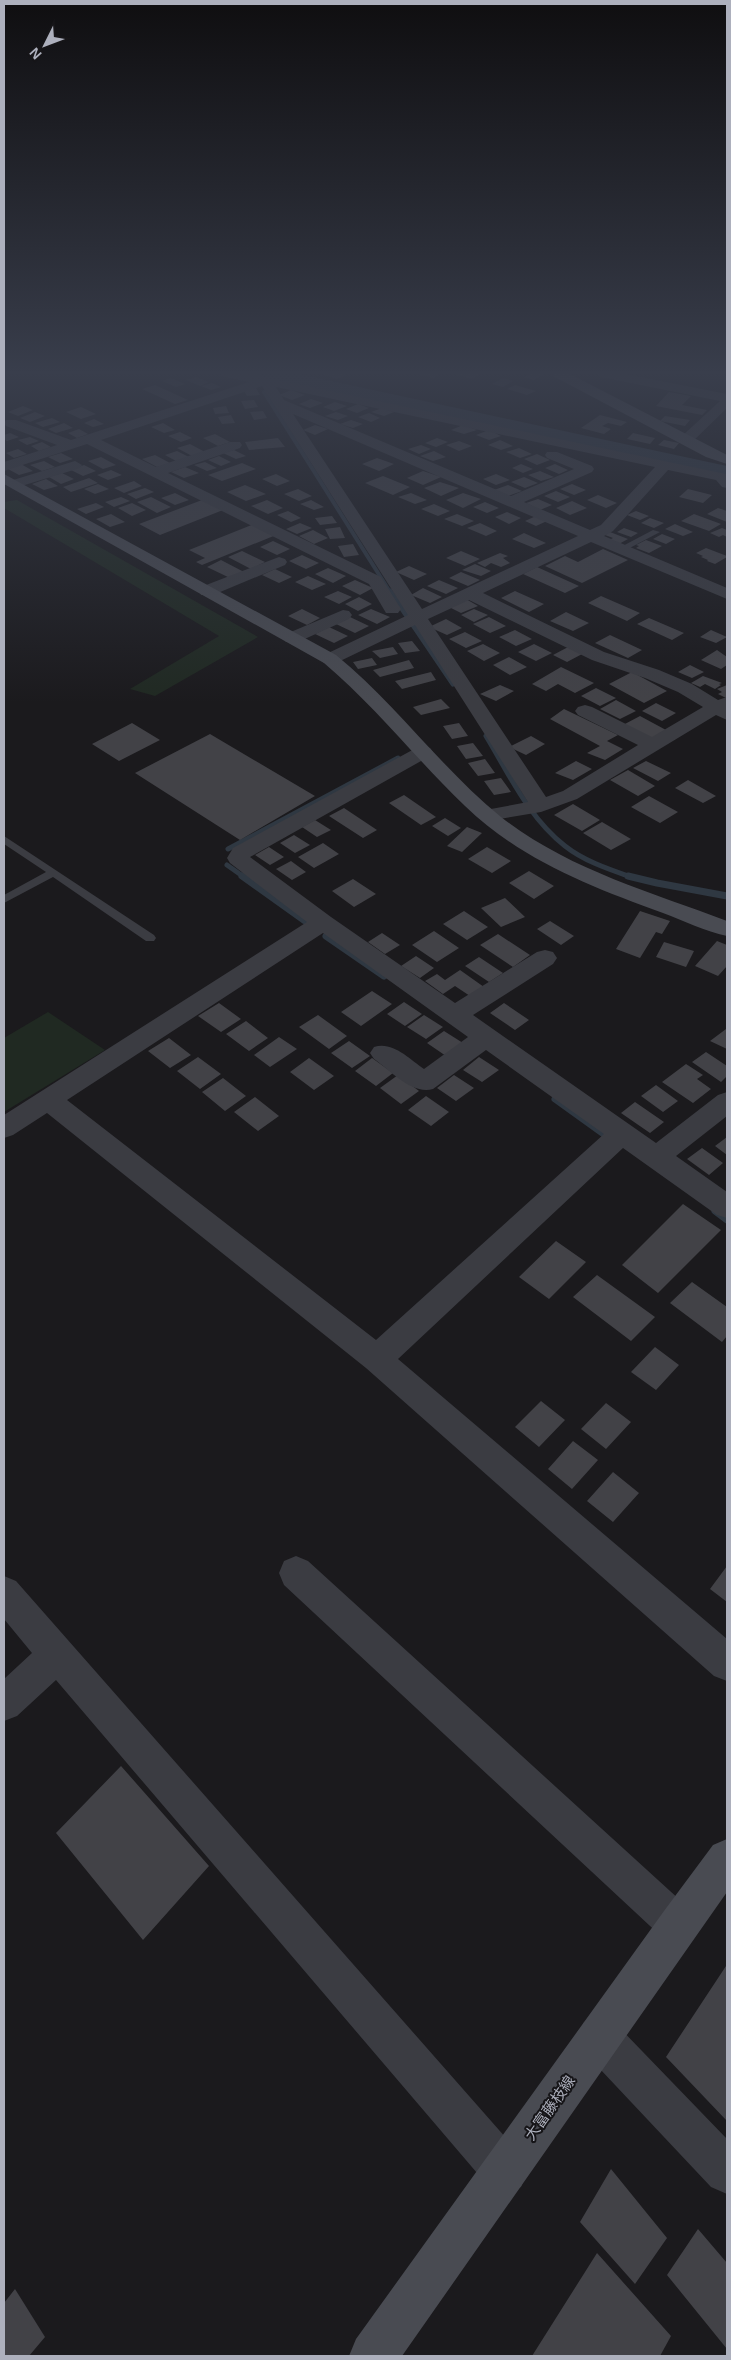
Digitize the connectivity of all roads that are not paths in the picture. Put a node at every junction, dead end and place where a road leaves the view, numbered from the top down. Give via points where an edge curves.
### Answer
1 (14, 483) edge
2 (177, 483) edge
3 (328, 483) edge
4 (467, 483) edge
5 (554, 483) edge
6 (649, 483) edge
7 (511, 502) junction
8 (656, 532) dead end
9 (589, 536) junction
10 (620, 549) junction
11 (279, 562) dead end
12 (207, 591) junction
13 (469, 593) junction
14 (727, 594) edge
15 (343, 615) dead end
16 (411, 621) junction
17 (292, 638) junction
18 (330, 659) junction
19 (723, 708) edge
20 (585, 711) dead end
21 (653, 745) junction
22 (423, 752) junction
23 (535, 807) junction
24 (487, 815) junction
25 (4, 839) edge
26 (53, 873) junction
27 (4, 900) edge
28 (323, 922) junction
29 (727, 928) edge
30 (150, 938) dead end
31 (545, 958) dead end
32 (455, 1015) junction
33 (486, 1037) junction
34 (383, 1053) dead end
35 (49, 1100) junction
36 (727, 1102) edge
37 (4, 1128) edge
38 (622, 1133) junction
39 (656, 1157) junction
40 (727, 1207) edge
41 (378, 1359) junction
42 (296, 1573) dead end
43 (4, 1593) edge
44 (57, 1655) junction
45 (727, 1663) edge
46 (4, 1703) edge
47 (727, 1859) edge
48 (678, 1925) junction
49 (599, 2037) junction
50 (505, 2171) junction
51 (727, 2171) edge
52 (373, 2356) edge

1 - 12 street
2 - 16 street via 374,581
3 - 16 street
4 - 7 street
5 - 7 street
6 - 9 street via 607,528
7 - 9 street
8 - 10 lane
9 - 10 street
9 - 13 street
10 - 14 street
11 - 12 street
12 - 17 street
13 - 16 street
13 - 19 street via 598,656 652,674
15 - 17 street
16 - 18 street
16 - 23 street
17 - 18 street
18 - 22 street via 354,677
19 - 21 street
20 - 21 street
21 - 23 street via 570,795
22 - 24 street via 456,788
22 - 28 street via 241,853 238,858
23 - 24 street
24 - 29 street via 525,843 562,863
25 - 26 lane
26 - 27 lane
26 - 30 lane
28 - 32 street
28 - 35 street
31 - 32 street
32 - 33 street
33 - 34 street via 424,1082
33 - 38 street
35 - 37 street
35 - 41 street
36 - 39 street
38 - 39 street
38 - 41 street
39 - 40 street
41 - 45 street
42 - 48 street
43 - 44 street
44 - 46 street
44 - 50 street
47 - 48 street, 大富藤枝線
48 - 49 street, 大富藤枝線
49 - 50 street, 大富藤枝線
49 - 51 street
50 - 52 street, 大富藤枝線

